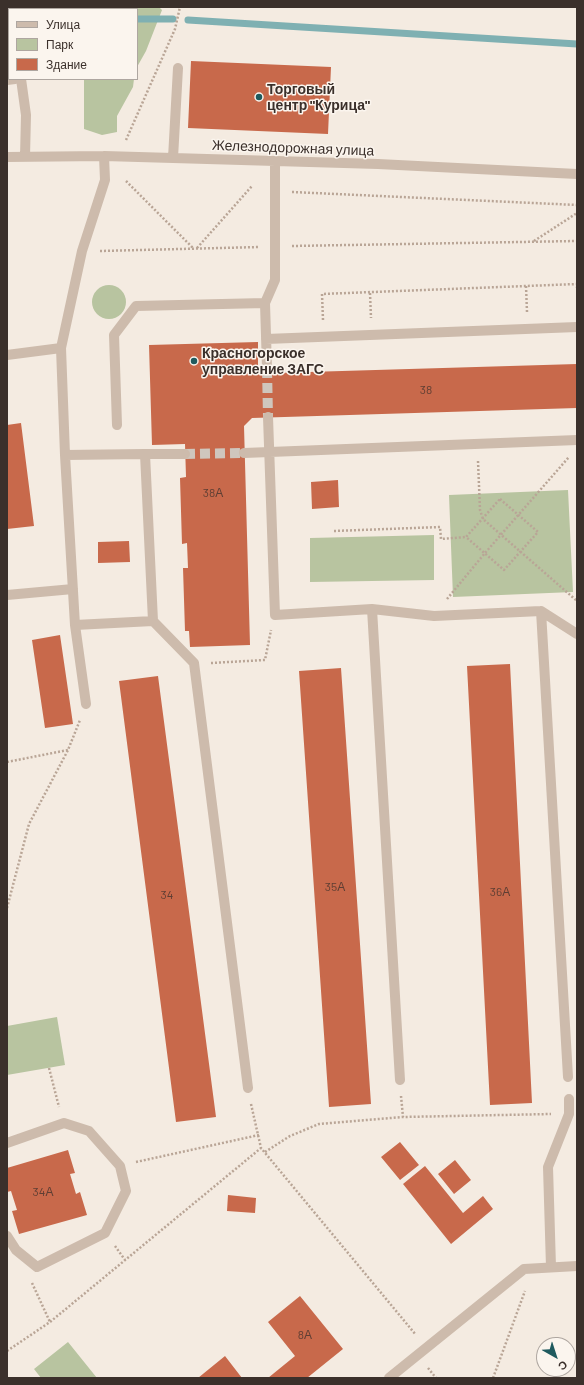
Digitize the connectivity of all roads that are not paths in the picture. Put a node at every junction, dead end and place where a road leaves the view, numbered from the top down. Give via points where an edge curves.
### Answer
1 (178, 68) dead end
2 (21, 80) edge
3 (104, 156) junction
4 (7, 157) edge
5 (25, 157) junction
6 (173, 158) junction
7 (275, 162) junction
8 (577, 174) edge
9 (265, 303) junction
10 (577, 327) edge
11 (266, 339) junction
12 (61, 348) junction
13 (7, 355) edge
14 (267, 368) tunnel mouth
15 (268, 417) tunnel mouth
16 (117, 425) dead end
17 (577, 440) edge
18 (269, 452) junction
19 (244, 453) tunnel mouth
20 (146, 454) junction
21 (185, 454) tunnel mouth
22 (64, 455) junction
23 (73, 589) junction
24 (7, 595) edge
25 (372, 609) junction
26 (541, 611) junction
27 (153, 621) junction
28 (74, 625) junction
29 (576, 632) edge
30 (86, 704) road end
31 (568, 1077) dead end
32 (400, 1080) road end
33 (248, 1088) road end
34 (569, 1099) dead end
35 (7, 1143) edge
36 (7, 1236) edge
37 (577, 1266) edge
38 (551, 1267) junction
39 (389, 1378) edge

1 - 6 street
2 - 5 street via 26,115
3 - 5 street, Железнодорожная улица
3 - 6 street, Железнодорожная улица
3 - 12 street via 105,180 82,251
4 - 5 street, Железнодорожная улица
6 - 7 street, Железнодорожная улица
7 - 8 street, Железнодорожная улица
7 - 9 street via 275,280
9 - 11 street
9 - 16 street via 136,306 114,335
10 - 11 street
11 - 14 street
12 - 13 street
12 - 22 street
15 - 18 street
17 - 18 street
18 - 19 street
18 - 25 street via 275,614
20 - 21 street
20 - 22 street
20 - 27 street
22 - 23 street
23 - 24 street
23 - 28 street
25 - 26 street via 434,616
25 - 32 street
26 - 29 street
26 - 31 street
27 - 28 street
27 - 33 street via 194,663
28 - 30 street
34 - 38 street via 569,1114 548,1167
35 - 36 street via 64,1123 89,1131 120,1166 126,1191 105,1233 37,1267 16,1250
37 - 38 street
38 - 39 street via 524,1269

